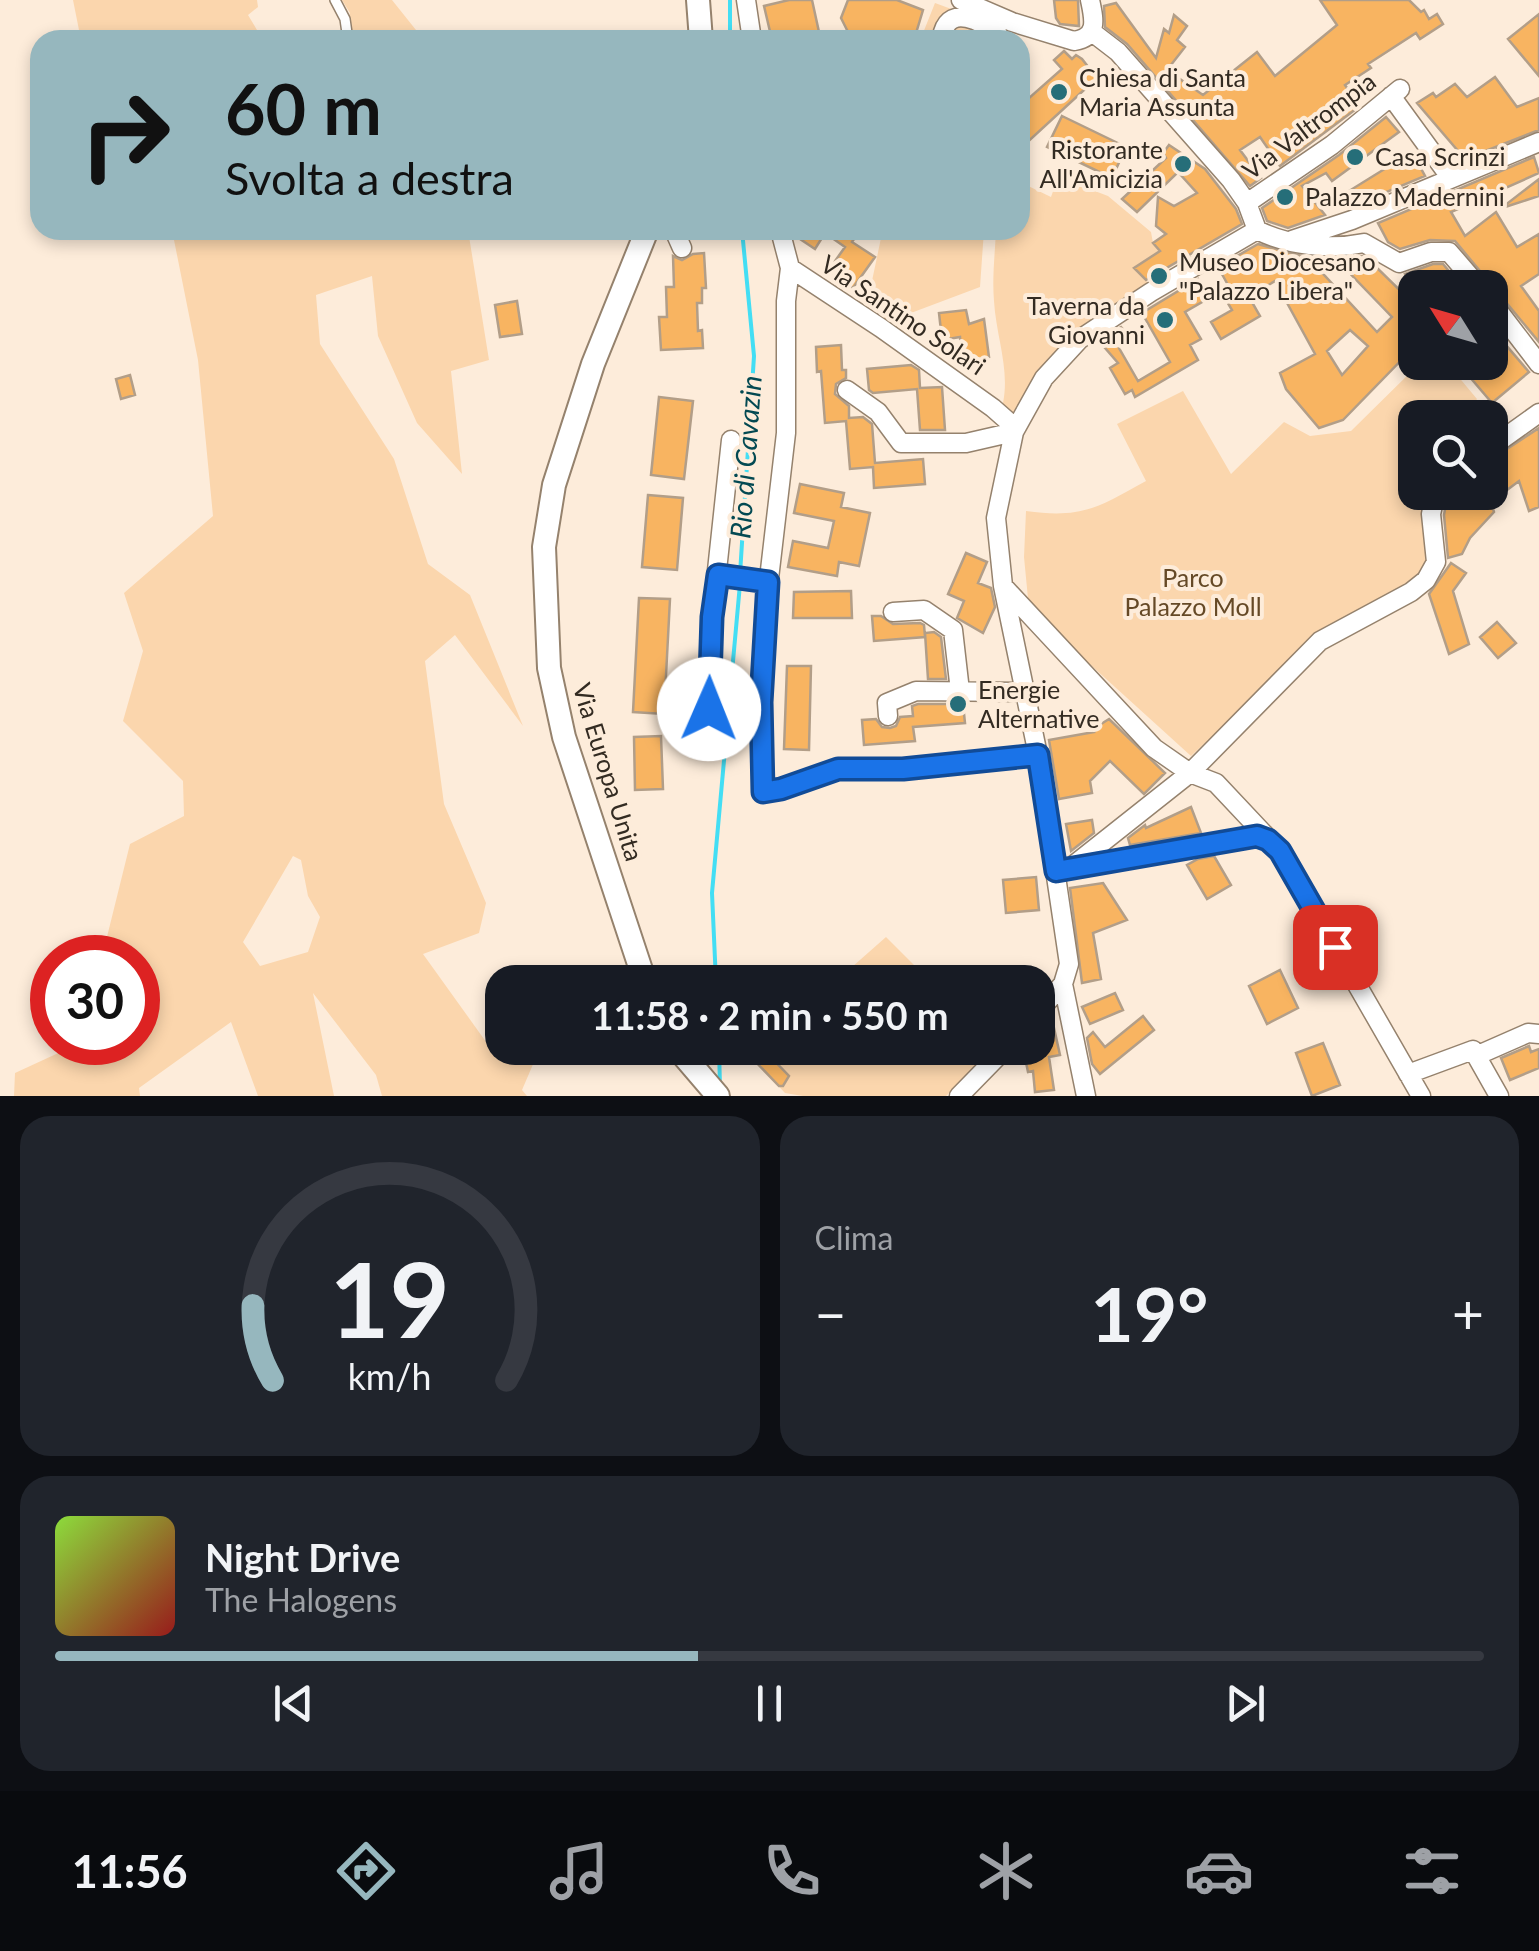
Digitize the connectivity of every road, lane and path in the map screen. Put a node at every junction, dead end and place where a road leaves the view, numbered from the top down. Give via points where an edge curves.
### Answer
1 (335, 0) edge
2 (698, 0) edge
3 (746, 0) edge
4 (961, 0) edge
5 (1090, 0) edge
6 (347, 30) edge
7 (701, 30) edge
8 (750, 30) edge
9 (944, 30) edge
10 (997, 30) edge
11 (998, 30) edge
12 (1092, 32) junction
13 (1030, 35) edge
14 (1538, 144) edge
15 (1450, 177) junction
16 (1246, 203) junction
17 (1258, 230) junction
18 (643, 240) edge
19 (678, 240) edge
20 (783, 240) edge
21 (1292, 240) junction
22 (682, 248) dead end
23 (790, 268) junction
24 (1464, 270) edge
25 (1508, 323) edge
26 (1539, 364) edge
27 (846, 390) dead end
28 (1539, 413) edge
29 (1014, 432) junction
30 (1508, 435) edge
31 (731, 440) dead end
32 (1431, 510) edge
33 (718, 575) junction
34 (768, 582) junction
35 (1003, 586) junction
36 (893, 612) dead end
37 (960, 692) junction
38 (1026, 692) junction
39 (888, 716) dead end
40 (708, 743) dead end
41 (1038, 755) junction
42 (1190, 772) junction
43 (1268, 840) junction
44 (1063, 870) junction
45 (639, 965) edge
46 (1063, 984) junction
47 (1055, 993) edge
48 (1539, 1034) edge
49 (1478, 1055) junction
50 (692, 1065) edge
51 (989, 1065) edge
52 (1408, 1074) junction
53 (715, 1092) edge
54 (959, 1096) edge
55 (1086, 1096) edge
56 (1421, 1096) edge
57 (1499, 1096) edge

1 - 6 lane
2 - 7 main road
3 - 8 street
4 - 11 street
5 - 12 street
9 - 10 street via 958,15
12 - 13 street via 1080,41
12 - 16 street via 1118,52
14 - 15 street
15 - 16 street, Via Valtrompia via 1396,93
15 - 21 street
16 - 17 street
17 - 21 street
17 - 29 street via 1080,339 1044,378
18 - 45 main road, Via Europa Unita via 593,364 554,485 544,546 549,668 560,720
19 - 22 street
20 - 23 street, Via Santino Solari
21 - 24 street via 1330,247 1364,243 1398,263 1449,252
23 - 29 street, Via Santino Solari via 994,408
23 - 34 street via 786,433
25 - 26 street
27 - 29 street via 878,412 901,443 937,450
28 - 30 street
29 - 35 street via 996,518
31 - 33 street
32 - 42 street via 1436,562 1426,580 1320,641
33 - 34 street
33 - 40 street
34 - 41 street via 763,792 838,769
35 - 38 street
35 - 42 street via 1154,748
36 - 37 street via 924,610 952,630
37 - 38 street
37 - 39 street via 916,691 888,703
38 - 41 street
41 - 44 street
42 - 43 street via 1216,783
42 - 44 street
43 - 44 street via 1257,836
43 - 52 street
44 - 46 street
46 - 47 street
46 - 55 street
48 - 49 street
49 - 52 street via 1473,1050
49 - 57 street
50 - 53 main road
51 - 54 street
52 - 56 street

